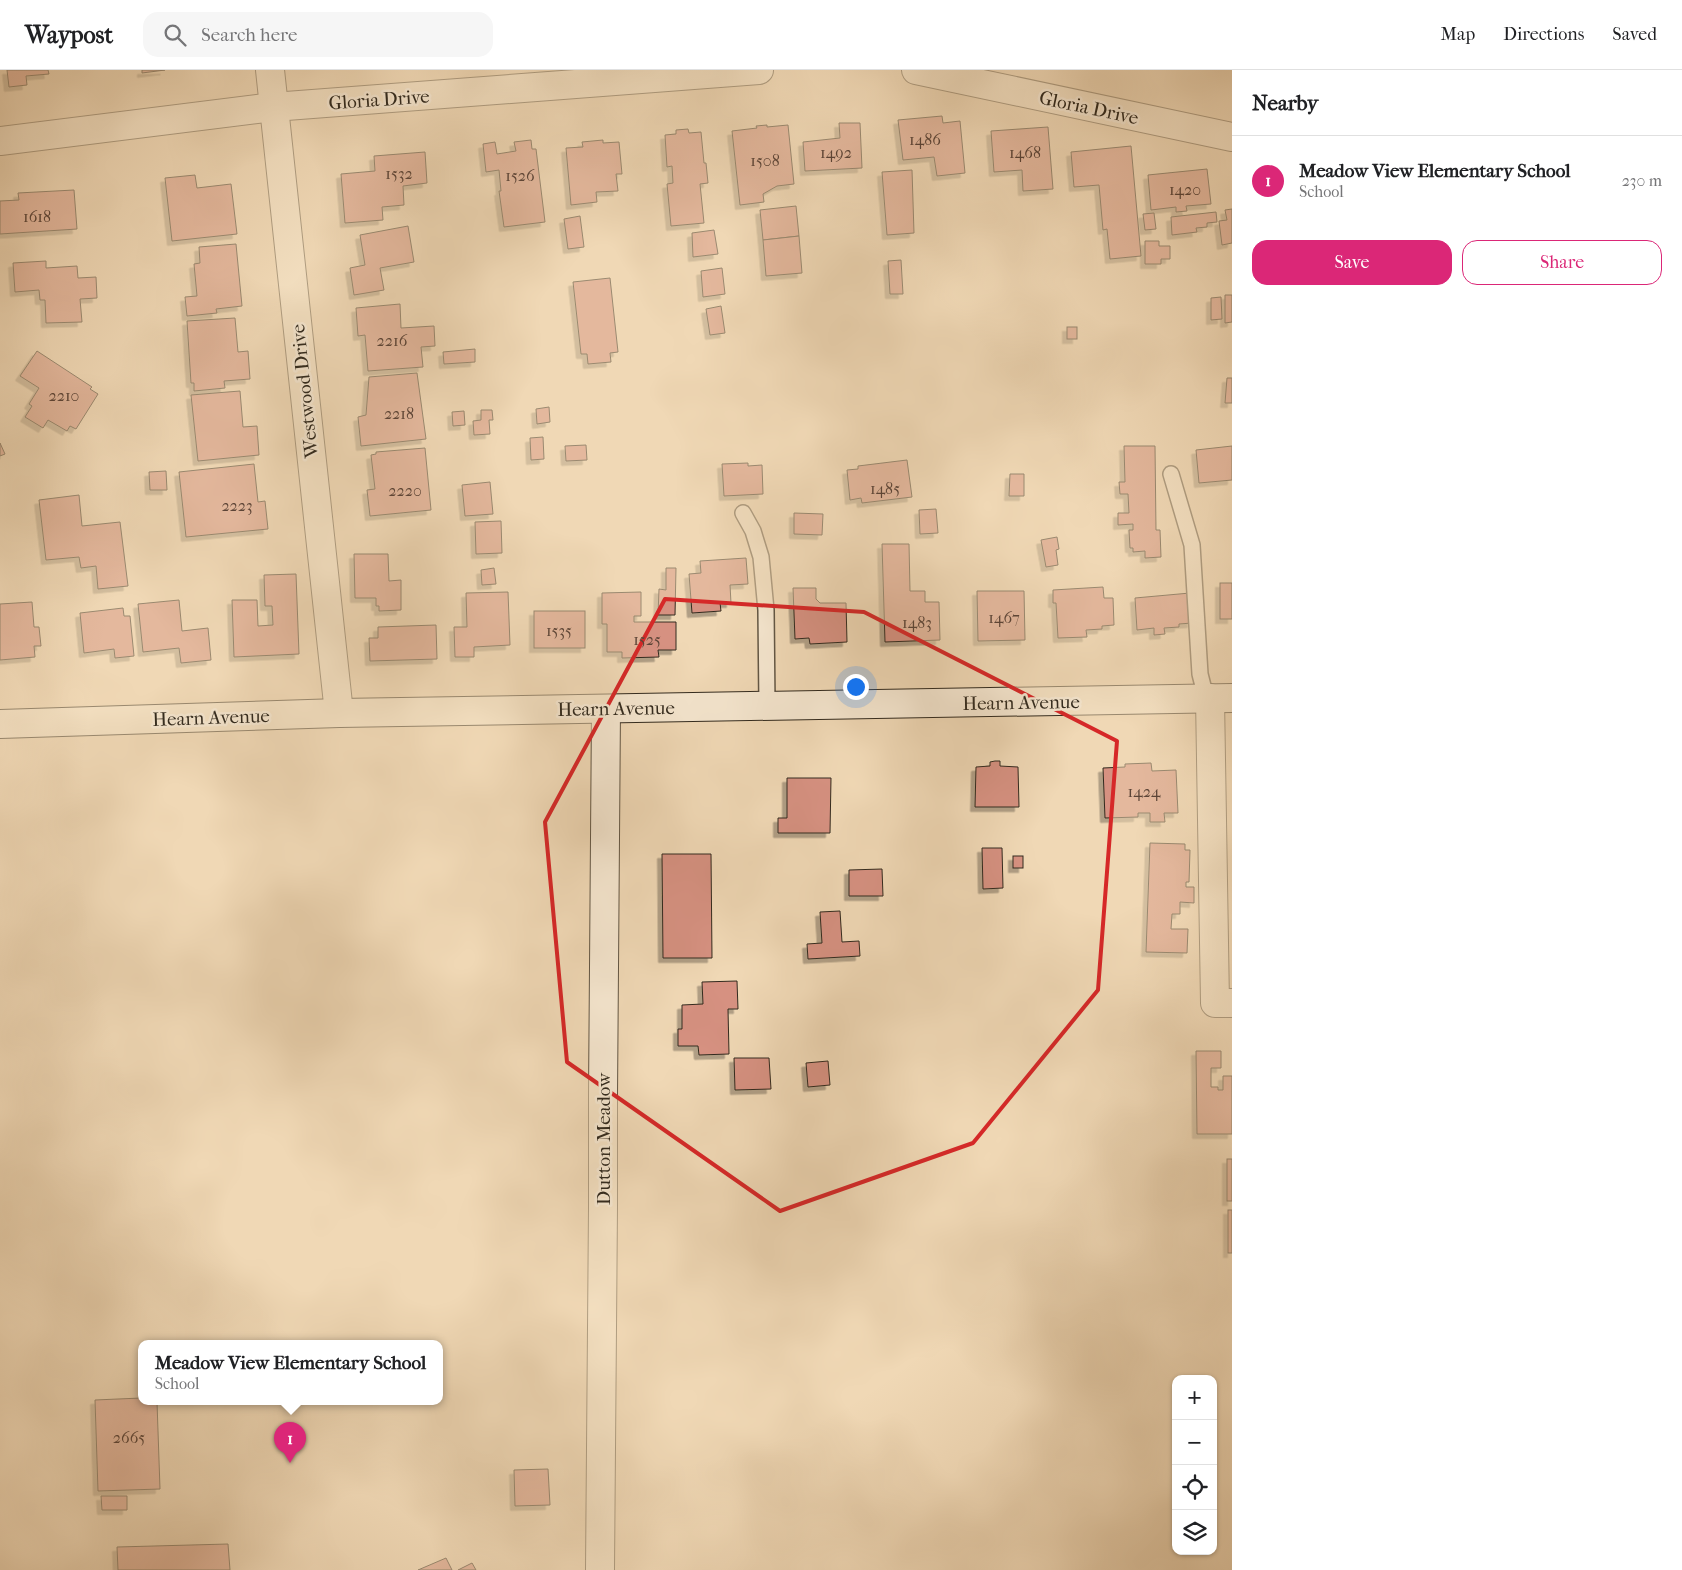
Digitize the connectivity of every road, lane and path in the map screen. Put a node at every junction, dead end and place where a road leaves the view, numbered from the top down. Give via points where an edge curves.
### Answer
1 (270, 70) edge
2 (759, 70) edge
3 (916, 70) edge
4 (273, 107) junction
5 (1232, 137) edge
6 (0, 141) edge
7 (1171, 474) dead end
8 (743, 513) dead end
9 (1221, 698) edge
10 (767, 706) junction
11 (606, 709) junction
12 (339, 713) junction
13 (0, 724) edge
14 (1224, 1003) edge
15 (600, 1570) edge

1 - 4 street, Westwood Drive
2 - 4 street, Gloria Drive
3 - 5 street, Gloria Drive
4 - 6 street, Gloria Drive
4 - 12 street, Westwood Drive
7 - 9 lane via 1192,545 1200,674 1203,686
8 - 10 lane via 761,557 766,610
9 - 10 street, Hearn Avenue
9 - 14 street
10 - 11 street, Hearn Avenue
11 - 12 street, Hearn Avenue
11 - 15 street, Dutton Meadow
12 - 13 street, Hearn Avenue

